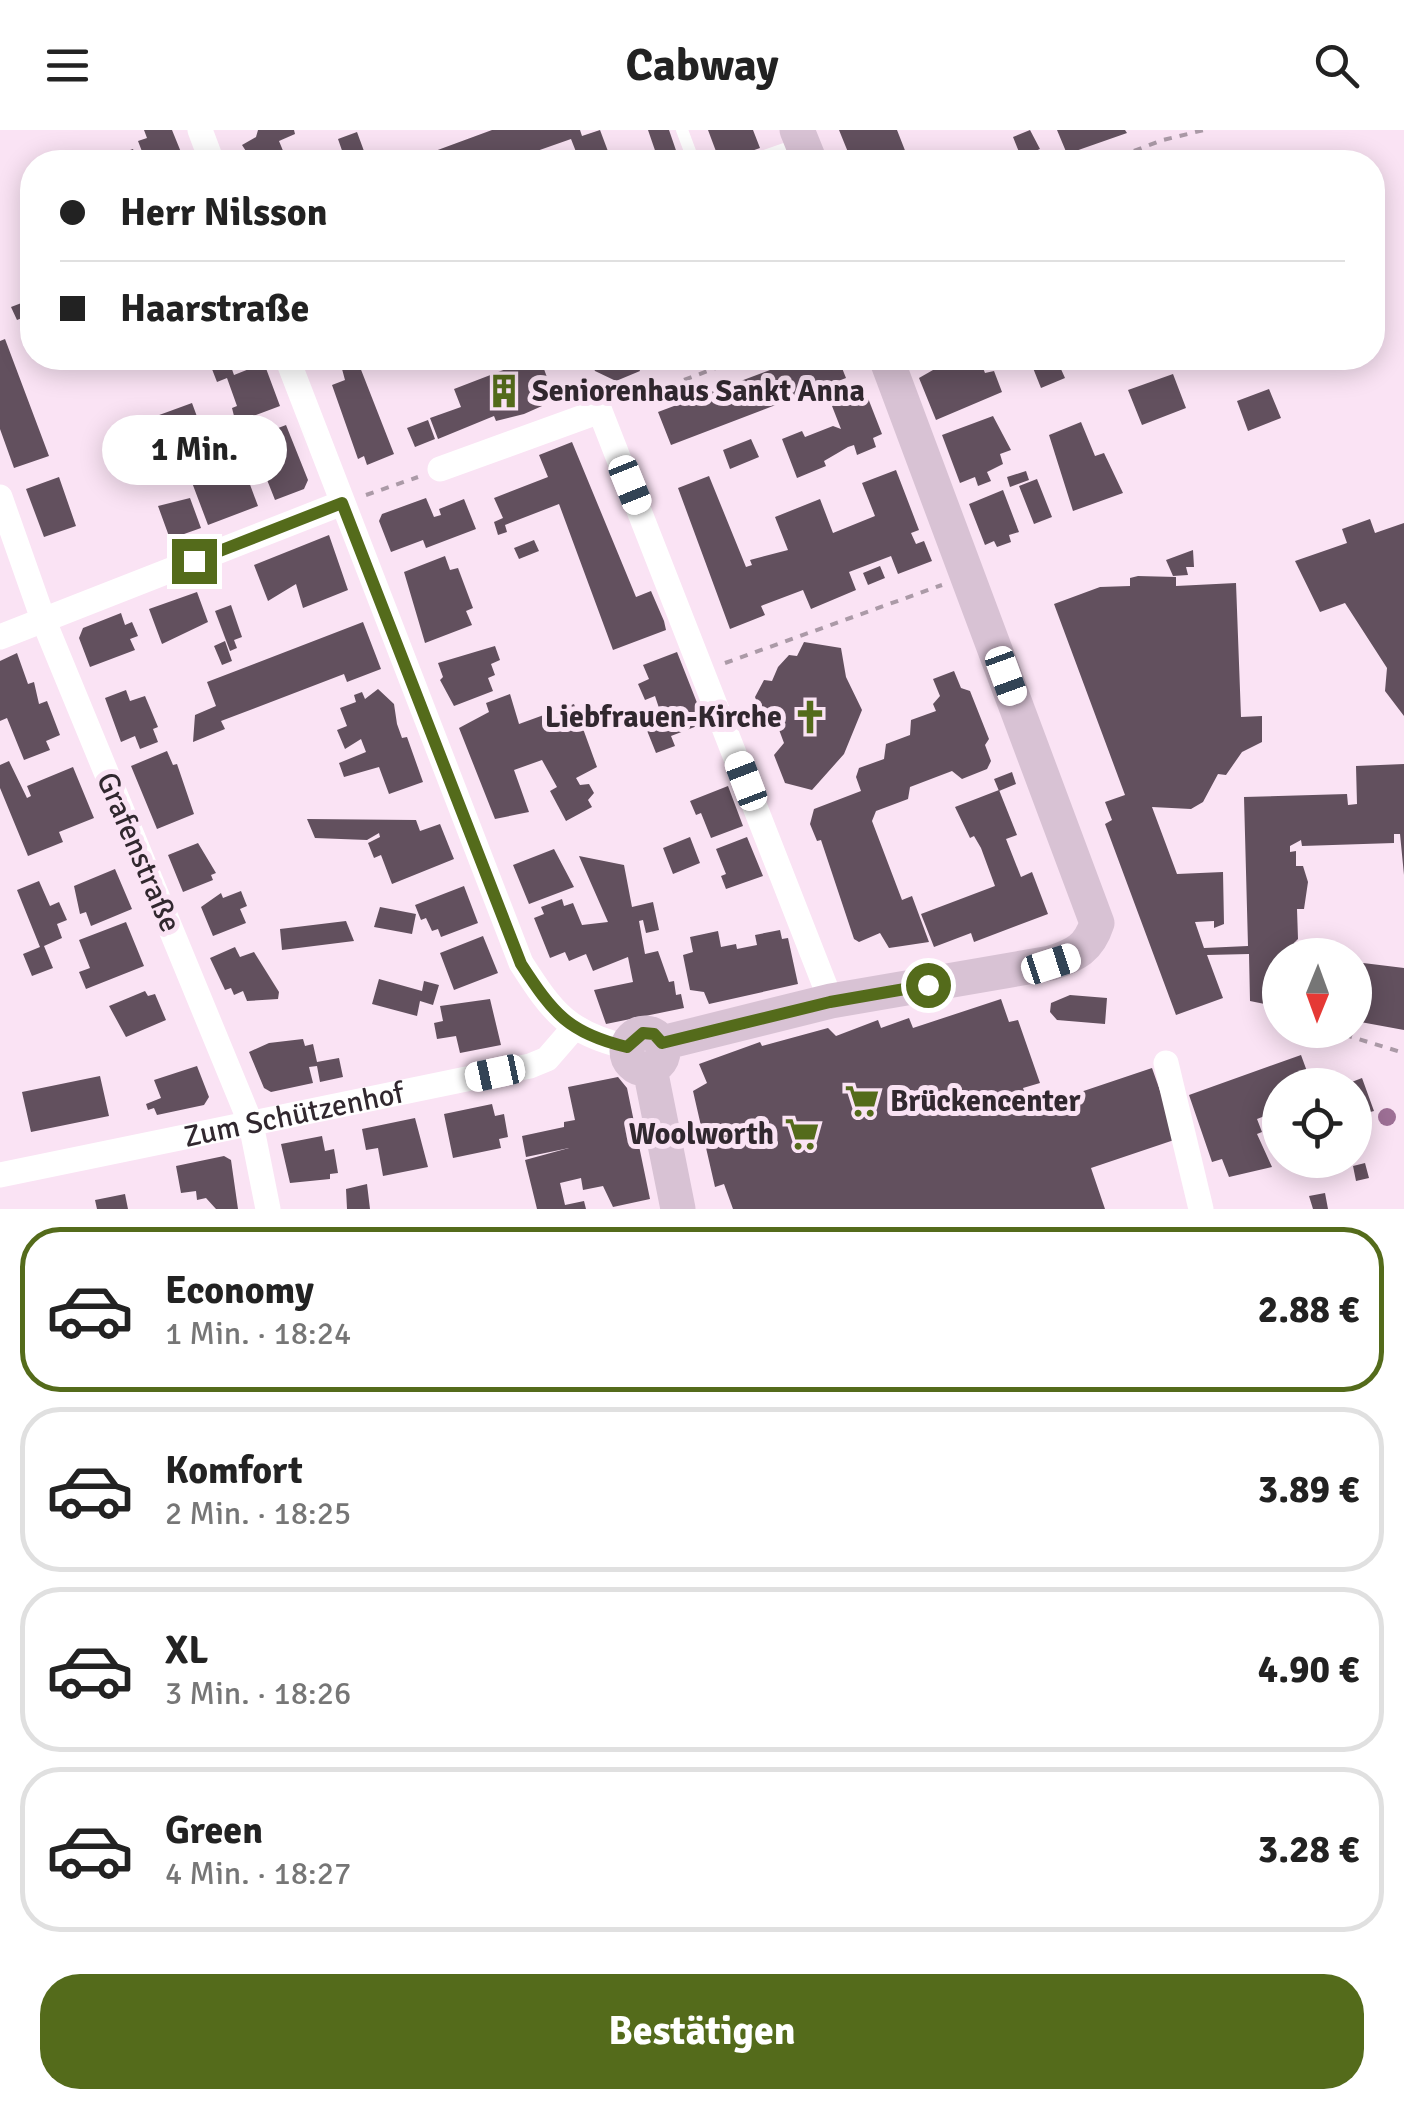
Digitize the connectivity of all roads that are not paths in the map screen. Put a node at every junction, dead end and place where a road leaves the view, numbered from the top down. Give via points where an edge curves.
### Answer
1 (292, 370) edge
2 (891, 370) edge
3 (440, 469) road end
4 (0, 498) edge
5 (342, 503) junction
6 (43, 619) junction
7 (0, 637) edge
8 (830, 1002) junction
9 (573, 1029) junction
10 (646, 1053) junction
11 (1166, 1063) dead end
12 (251, 1124) junction
13 (0, 1175) edge
14 (268, 1209) edge
15 (678, 1209) edge
16 (1201, 1209) edge

1 - 5 street
2 - 8 street via 1097,923 1076,956 1051,964
3 - 8 street via 600,410
4 - 6 street, Grafenstraße
5 - 6 street
5 - 9 street via 521,964
6 - 7 street
6 - 12 street, Grafenstraße
8 - 10 street
9 - 10 street
9 - 12 street, Zum Schützenhof via 547,1059 530,1066
10 - 15 street
11 - 16 street
12 - 13 street, Zum Schützenhof
12 - 14 street, Grafenstraße

